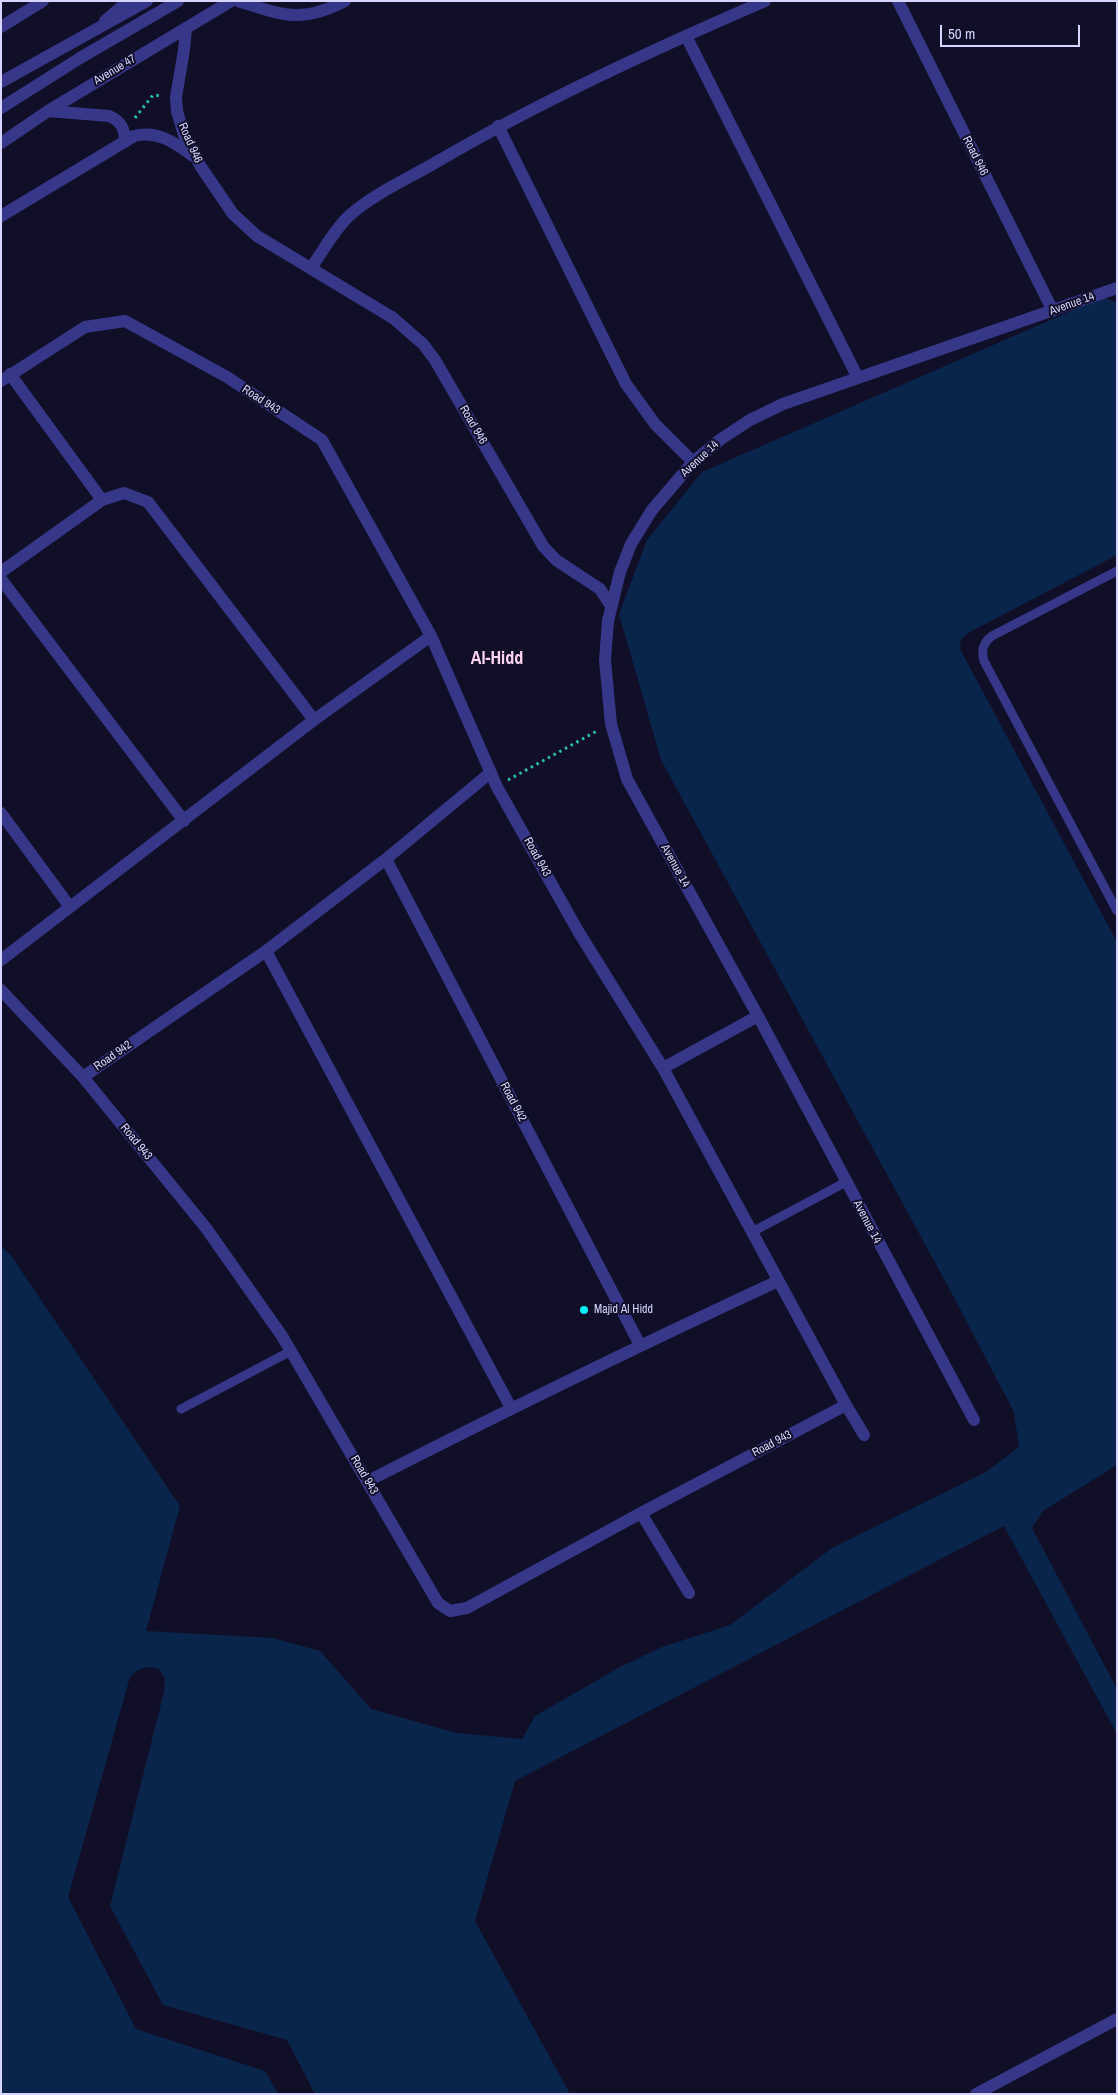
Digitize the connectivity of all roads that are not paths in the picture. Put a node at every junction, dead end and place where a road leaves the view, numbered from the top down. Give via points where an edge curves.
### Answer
1 (43, 1) edge
2 (128, 1) edge
3 (147, 1) edge
4 (178, 1) edge
5 (232, 1) edge
6 (238, 1) edge
7 (345, 1) edge
8 (766, 1) edge
9 (898, 1) edge
10 (1, 27) edge
11 (96, 28) junction
12 (186, 28) junction
13 (686, 36) junction
14 (1, 82) edge
15 (1, 108) edge
16 (48, 111) junction
17 (498, 126) junction
18 (125, 142) junction
19 (1, 143) edge
20 (196, 157) junction
21 (1, 216) edge
22 (311, 268) junction
23 (1117, 288) edge
24 (1053, 311) junction
25 (6, 377) edge
26 (858, 378) junction
27 (693, 462) junction
28 (102, 500) junction
29 (1117, 571) edge
30 (1, 572) edge
31 (1, 579) edge
32 (611, 606) junction
33 (431, 636) junction
34 (314, 720) junction
35 (490, 773) junction
36 (1, 813) edge
37 (184, 821) junction
38 (386, 859) junction
39 (70, 907) junction
40 (1117, 911) edge
41 (266, 951) junction
42 (1, 960) edge
43 (1, 990) edge
44 (758, 1016) junction
45 (663, 1068) junction
46 (83, 1077) junction
47 (846, 1182) junction
48 (752, 1232) junction
49 (778, 1281) junction
50 (640, 1345) junction
51 (291, 1351) junction
52 (846, 1405) junction
53 (511, 1408) junction
54 (181, 1409) dead end
55 (974, 1420) dead end
56 (864, 1435) dead end
57 (368, 1481) junction
58 (641, 1512) junction
59 (689, 1593) dead end
60 (1117, 2019) edge
61 (976, 2094) edge

1 - 10 street
2 - 11 street
3 - 11 street
4 - 15 street
5 - 12 street, Avenue 47
6 - 7 street via 295,16 322,12
8 - 13 street
9 - 24 street, Road 946
11 - 14 street
12 - 16 street, Avenue 47
12 - 20 street, Road 946 via 176,97 177,111 184,136
13 - 17 street
13 - 26 street
16 - 18 street via 109,116 123,128
16 - 19 street, Avenue 47
17 - 22 street via 359,208 340,225
17 - 27 street via 626,384 655,424
18 - 20 street via 134,136 157,134
18 - 21 street
20 - 22 street, Road 946 via 232,214 257,236
22 - 32 street, Road 946 via 393,318 423,344 543,546 556,560 600,589
23 - 24 street, Avenue 14
24 - 26 street, Avenue 14
25 - 28 street
25 - 33 street, Road 943 via 85,327 126,321 227,377 322,440
26 - 27 street, Avenue 14 via 783,404 750,420
27 - 32 street, Avenue 14 via 652,510 631,544
28 - 30 street
28 - 34 street via 124,493 148,502
29 - 40 lane via 992,636 982,650 984,661
31 - 37 street
32 - 44 street, Avenue 14 via 604,660 611,724 627,779
33 - 34 street
33 - 35 street, Road 943
34 - 37 street
35 - 38 street, Road 942
35 - 45 street, Road 943 via 578,931
36 - 39 street
37 - 39 street
38 - 41 street, Road 942
38 - 50 street, Road 942
39 - 42 street
41 - 46 street, Road 942
41 - 53 street
43 - 46 street, Road 943
44 - 45 street
44 - 47 street, Avenue 14
45 - 48 street, Road 943
46 - 51 street, Road 943 via 206,1228
47 - 48 lane
47 - 55 street, Avenue 14
48 - 49 street, Road 943
49 - 50 street
49 - 52 street, Road 943
50 - 53 street
51 - 54 lane
51 - 57 street, Road 943
52 - 56 street, Road 943
52 - 58 street, Road 943
53 - 57 street
57 - 58 street, Road 943 via 438,1603 450,1611 467,1608
58 - 59 street
60 - 61 street

